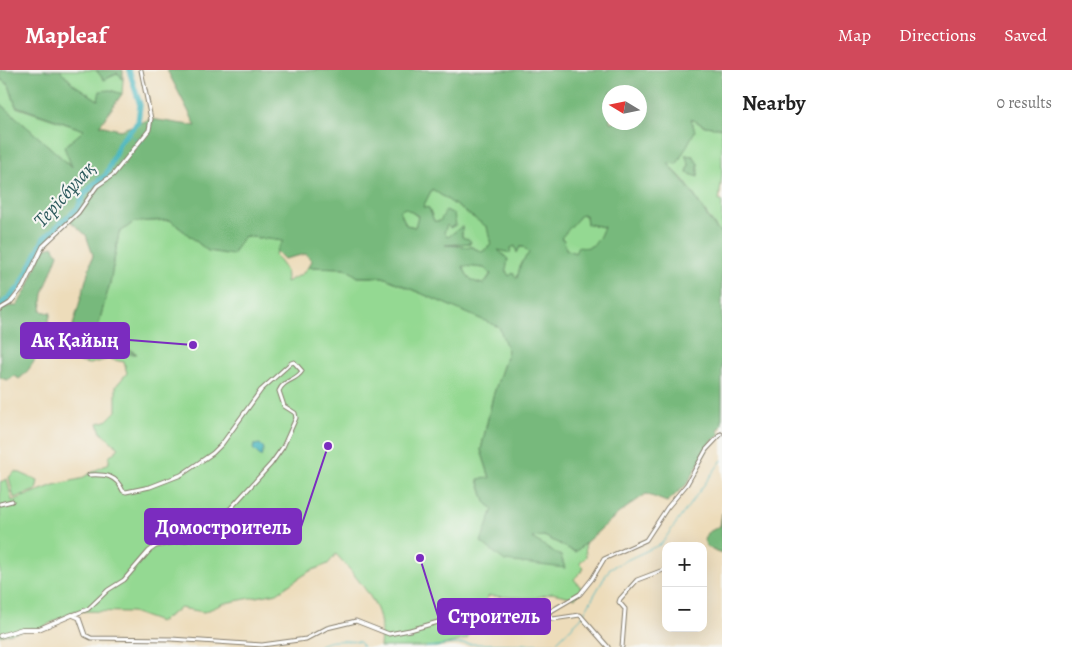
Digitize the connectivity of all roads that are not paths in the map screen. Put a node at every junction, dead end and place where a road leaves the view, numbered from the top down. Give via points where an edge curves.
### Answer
1 (141, 70) edge
2 (0, 309) edge
3 (721, 434) dead end
4 (88, 475) dead end
5 (12, 501) dead end
6 (0, 504) edge
7 (662, 571) edge
8 (546, 614) junction
9 (72, 615) junction
10 (0, 636) edge
11 (608, 647) edge
12 (622, 647) edge

1 - 2 street via 151,119 148,130 113,175 97,186 78,213 43,246 23,287 10,303
3 - 8 street via 706,450 687,484 646,540 604,559 580,594
4 - 9 street via 116,479 126,492 181,475 222,444 268,381 294,362 302,371 299,376 286,381 279,392 284,406 295,413 296,418 283,447 230,509 192,539 156,546 124,580 88,609
5 - 6 street
7 - 12 street via 637,580 620,599 625,609
8 - 9 street via 484,621 456,617 389,634 356,620 300,640 262,645 91,638 85,635 79,618
8 - 11 street via 553,619 580,615
9 - 10 street via 48,626

